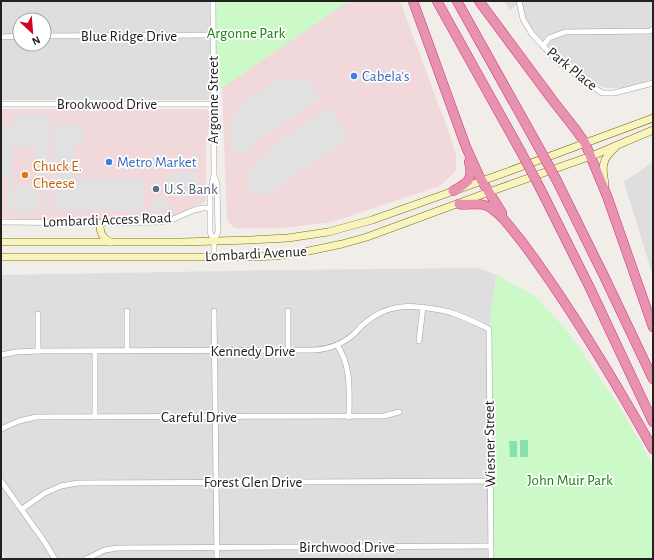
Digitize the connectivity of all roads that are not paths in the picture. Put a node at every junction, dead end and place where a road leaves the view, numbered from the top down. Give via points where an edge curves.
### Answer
1 (213, 1) edge
2 (413, 1) edge
3 (437, 1) edge
4 (457, 1) edge
5 (479, 1) edge
6 (519, 1) edge
7 (653, 29) edge
8 (213, 35) junction
9 (1, 36) edge
10 (12, 36) edge
11 (52, 36) edge
12 (543, 46) junction
13 (653, 83) edge
14 (1, 104) edge
15 (214, 104) junction
16 (653, 118) edge
17 (653, 130) edge
18 (585, 143) junction
19 (620, 145) junction
20 (466, 147) junction
21 (591, 156) junction
22 (214, 175) junction
23 (482, 181) junction
24 (453, 191) junction
25 (489, 192) junction
26 (607, 196) junction
27 (459, 204) junction
28 (210, 208) junction
29 (1, 222) edge
30 (100, 223) junction
31 (100, 232) junction
32 (514, 232) junction
33 (214, 240) junction
34 (1, 242) edge
35 (90, 242) junction
36 (111, 242) junction
37 (214, 257) junction
38 (1, 258) edge
39 (423, 307) junction
40 (127, 311) dead end
41 (214, 311) dead end
42 (288, 311) dead end
43 (38, 314) dead end
44 (653, 327) edge
45 (489, 329) joint
46 (419, 341) dead end
47 (337, 345) junction
48 (38, 351) junction
49 (95, 351) junction
50 (127, 351) junction
51 (214, 351) junction
52 (288, 351) junction
53 (1, 355) edge
54 (653, 379) edge
55 (399, 412) dead end
56 (349, 416) junction
57 (96, 417) junction
58 (215, 417) junction
59 (653, 422) edge
60 (1, 429) edge
61 (653, 449) edge
62 (1, 480) edge
63 (491, 481) junction
64 (216, 482) junction
65 (22, 509) junction
66 (491, 546) junction
67 (216, 547) junction
68 (55, 559) edge
69 (86, 559) edge
70 (217, 559) edge
71 (491, 559) edge

1 - 8 street, Argonne Street
2 - 20 highway
3 - 59 highway, bridge via 540,188
4 - 54 highway, bridge via 557,181
5 - 18 highway
6 - 12 street, Park Place via 523,19
7 - 12 street via 564,32 550,38
8 - 11 street, Blue Ridge Drive
8 - 15 street, Argonne Street
9 - 10 street
12 - 13 street, Park Place via 558,62 602,93 614,93
14 - 15 street, Brookwood Drive
15 - 22 street, Argonne Street
16 - 18 main road, Lombardi Avenue
17 - 19 main road
18 - 21 highway
18 - 23 main road, Lombardi Avenue
19 - 21 main road, Lombardi Avenue
19 - 26 main road via 604,160
20 - 23 highway
20 - 24 highway via 471,176 466,183
21 - 25 main road, Lombardi Avenue
21 - 26 highway
22 - 28 street, Argonne Street
22 - 33 street, Argonne Street via 217,184 218,232
23 - 24 main road, Lombardi Avenue
23 - 25 highway
24 - 33 main road, Lombardi Avenue via 372,220 332,231 278,239
25 - 27 main road, Lombardi Avenue
25 - 32 highway
26 - 44 highway
27 - 32 highway via 488,206 500,215
27 - 37 main road, Lombardi Avenue via 331,247 275,256
28 - 30 street, Lombardi Access Road via 194,210 159,222
28 - 33 street, Argonne Street via 210,232
29 - 30 street, Lombardi Access Road
30 - 31 main road
31 - 35 main road
31 - 36 main road
32 - 61 highway via 566,303
33 - 36 main road, Lombardi Avenue
33 - 37 street, Argonne Street
34 - 35 main road, Lombardi Avenue
35 - 36 main road, Lombardi Avenue
37 - 38 main road, Lombardi Avenue
39 - 45 street, Kennedy Drive via 451,312
39 - 46 street
39 - 47 street, Kennedy Drive via 396,307 380,312
40 - 50 street
41 - 51 street
42 - 52 street
43 - 48 street
45 - 63 street, Wiesner Street
47 - 52 street, Kennedy Drive via 320,350
47 - 56 street via 347,366
48 - 49 street, Kennedy Drive
48 - 53 street, Kennedy Drive
49 - 50 street, Kennedy Drive
49 - 57 street
50 - 51 street, Kennedy Drive
51 - 52 street, Kennedy Drive
51 - 58 street
55 - 56 street, Careful Drive via 384,416
56 - 58 street, Careful Drive
57 - 58 street, Careful Drive
57 - 60 street, Careful Drive via 36,417 19,420
58 - 64 street
62 - 65 street
63 - 64 street, Forest Glen Drive
63 - 66 street, Wiesner Street
64 - 65 street, Forest Glen Drive via 78,483 61,486 45,493
64 - 67 street
65 - 68 street
66 - 67 street, Birchwood Drive
66 - 71 street, Wiesner Street
67 - 69 street, Birchwood Drive via 118,548 105,550
67 - 70 street

